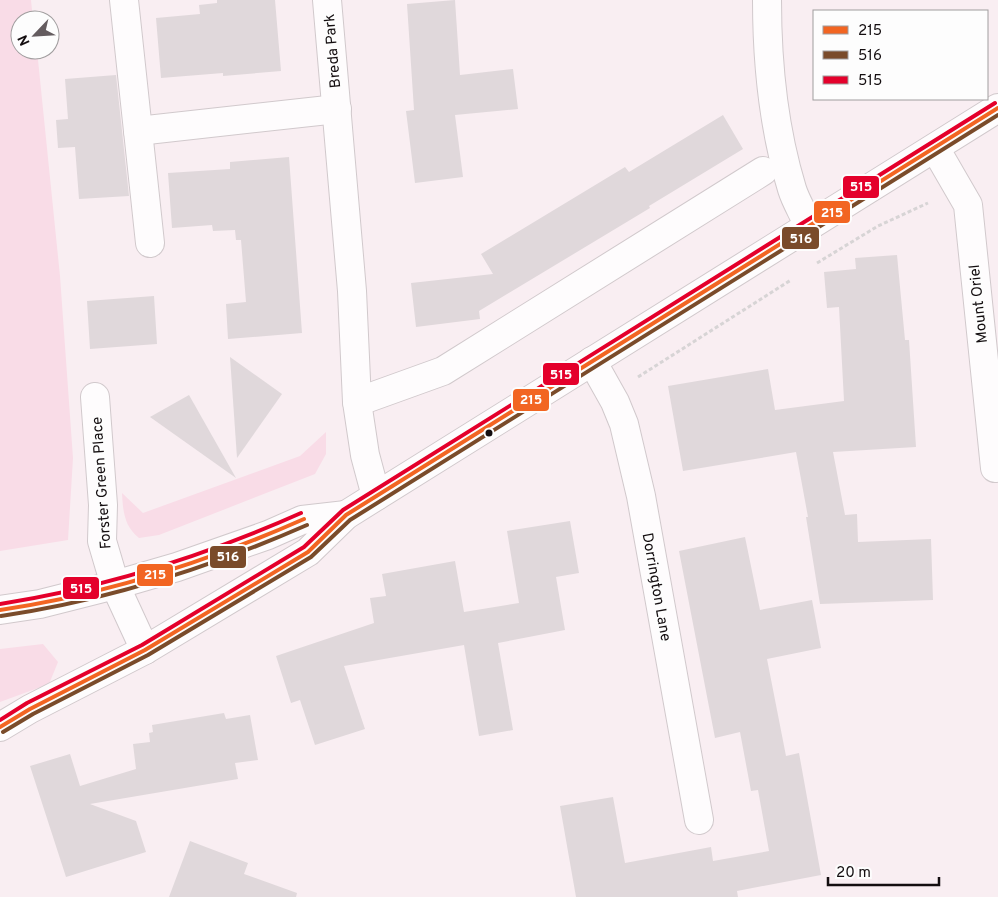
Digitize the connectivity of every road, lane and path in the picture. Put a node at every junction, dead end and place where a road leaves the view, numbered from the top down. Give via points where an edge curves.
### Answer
1 (124, 0) edge
2 (327, 0) edge
3 (767, 0) edge
4 (998, 108) edge
5 (337, 109) junction
6 (138, 131) junction
7 (935, 148) junction
8 (763, 171) dead end
9 (933, 200) dead end
10 (810, 227) junction
11 (150, 243) dead end
12 (810, 268) dead end
13 (793, 278) dead end
14 (592, 361) junction
15 (634, 379) dead end
16 (95, 397) dead end
17 (357, 402) junction
18 (995, 468) dead end
19 (376, 496) junction
20 (346, 515) junction
21 (115, 585) junction
22 (0, 610) edge
23 (145, 650) junction
24 (0, 727) edge
25 (699, 820) dead end

1 - 6 main road
2 - 5 main road, Breda Park
3 - 10 main road via 767,47 780,134 792,190
4 - 7 main road
5 - 6 main road
5 - 17 main road, Breda Park via 352,291
6 - 11 main road
7 - 10 main road
7 - 18 main road, Mount Oriel via 968,205
8 - 17 main road via 443,371
9 - 12 path via 878,226
10 - 14 main road
13 - 15 path
14 - 19 main road
14 - 25 main road, Dorrington Lane via 624,424
16 - 21 main road, Forster Green Place via 103,505 102,541
17 - 19 main road, Breda Park via 365,455
19 - 20 main road
20 - 21 main road via 302,520 177,567
20 - 23 main road via 308,552
21 - 22 main road via 40,604
21 - 23 main road, Forster Green Place
23 - 24 main road

